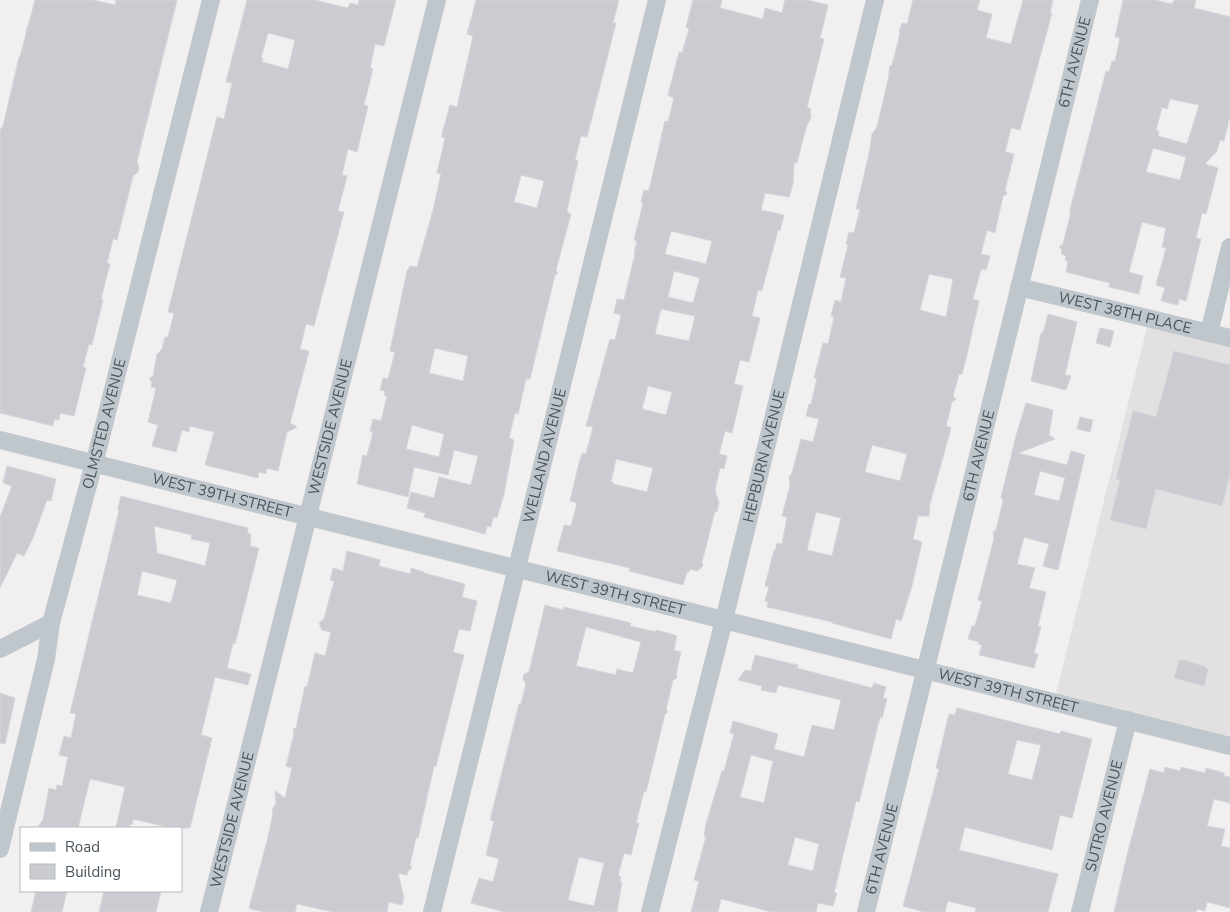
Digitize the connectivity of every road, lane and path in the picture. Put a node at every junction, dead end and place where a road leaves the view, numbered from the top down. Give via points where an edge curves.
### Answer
1 (211, 0) edge
2 (437, 0) edge
3 (657, 0) edge
4 (875, 0) edge
5 (1090, 0) edge
6 (1230, 247) edge
7 (1019, 287) junction
8 (1209, 333) junction
9 (1230, 338) edge
10 (0, 440) edge
11 (94, 463) junction
12 (307, 516) junction
13 (517, 568) junction
14 (724, 620) junction
15 (51, 623) junction
16 (0, 649) edge
17 (927, 670) junction
18 (1128, 720) junction
19 (1230, 746) edge
20 (0, 849) edge
21 (209, 912) edge
22 (432, 912) edge
23 (650, 912) edge
24 (866, 912) edge
25 (1080, 912) edge

1 - 11 street, OLMSTED AVENUE
2 - 12 street, WESTSIDE AVENUE
3 - 13 street, WELLAND AVENUE
4 - 14 street, HEPBURN AVENUE
5 - 7 street, 6TH AVENUE
6 - 8 street
7 - 8 street, WEST 38TH PLACE
7 - 17 street, 6TH AVENUE
8 - 9 street, WEST 38TH PLACE
10 - 11 street, WEST 39TH STREET
11 - 12 street, WEST 39TH STREET
11 - 15 street, OLMSTED AVENUE
12 - 13 street, WEST 39TH STREET
12 - 21 street, WESTSIDE AVENUE
13 - 14 street, WEST 39TH STREET
13 - 22 street, WELLAND AVENUE
14 - 17 street, WEST 39TH STREET
14 - 23 street, HEPBURN AVENUE
15 - 16 street
15 - 20 street, OLMSTED AVENUE via 46,659
17 - 18 street, WEST 39TH STREET
17 - 24 street, 6TH AVENUE
18 - 19 street, WEST 39TH STREET
18 - 25 street, SUTRO AVENUE

